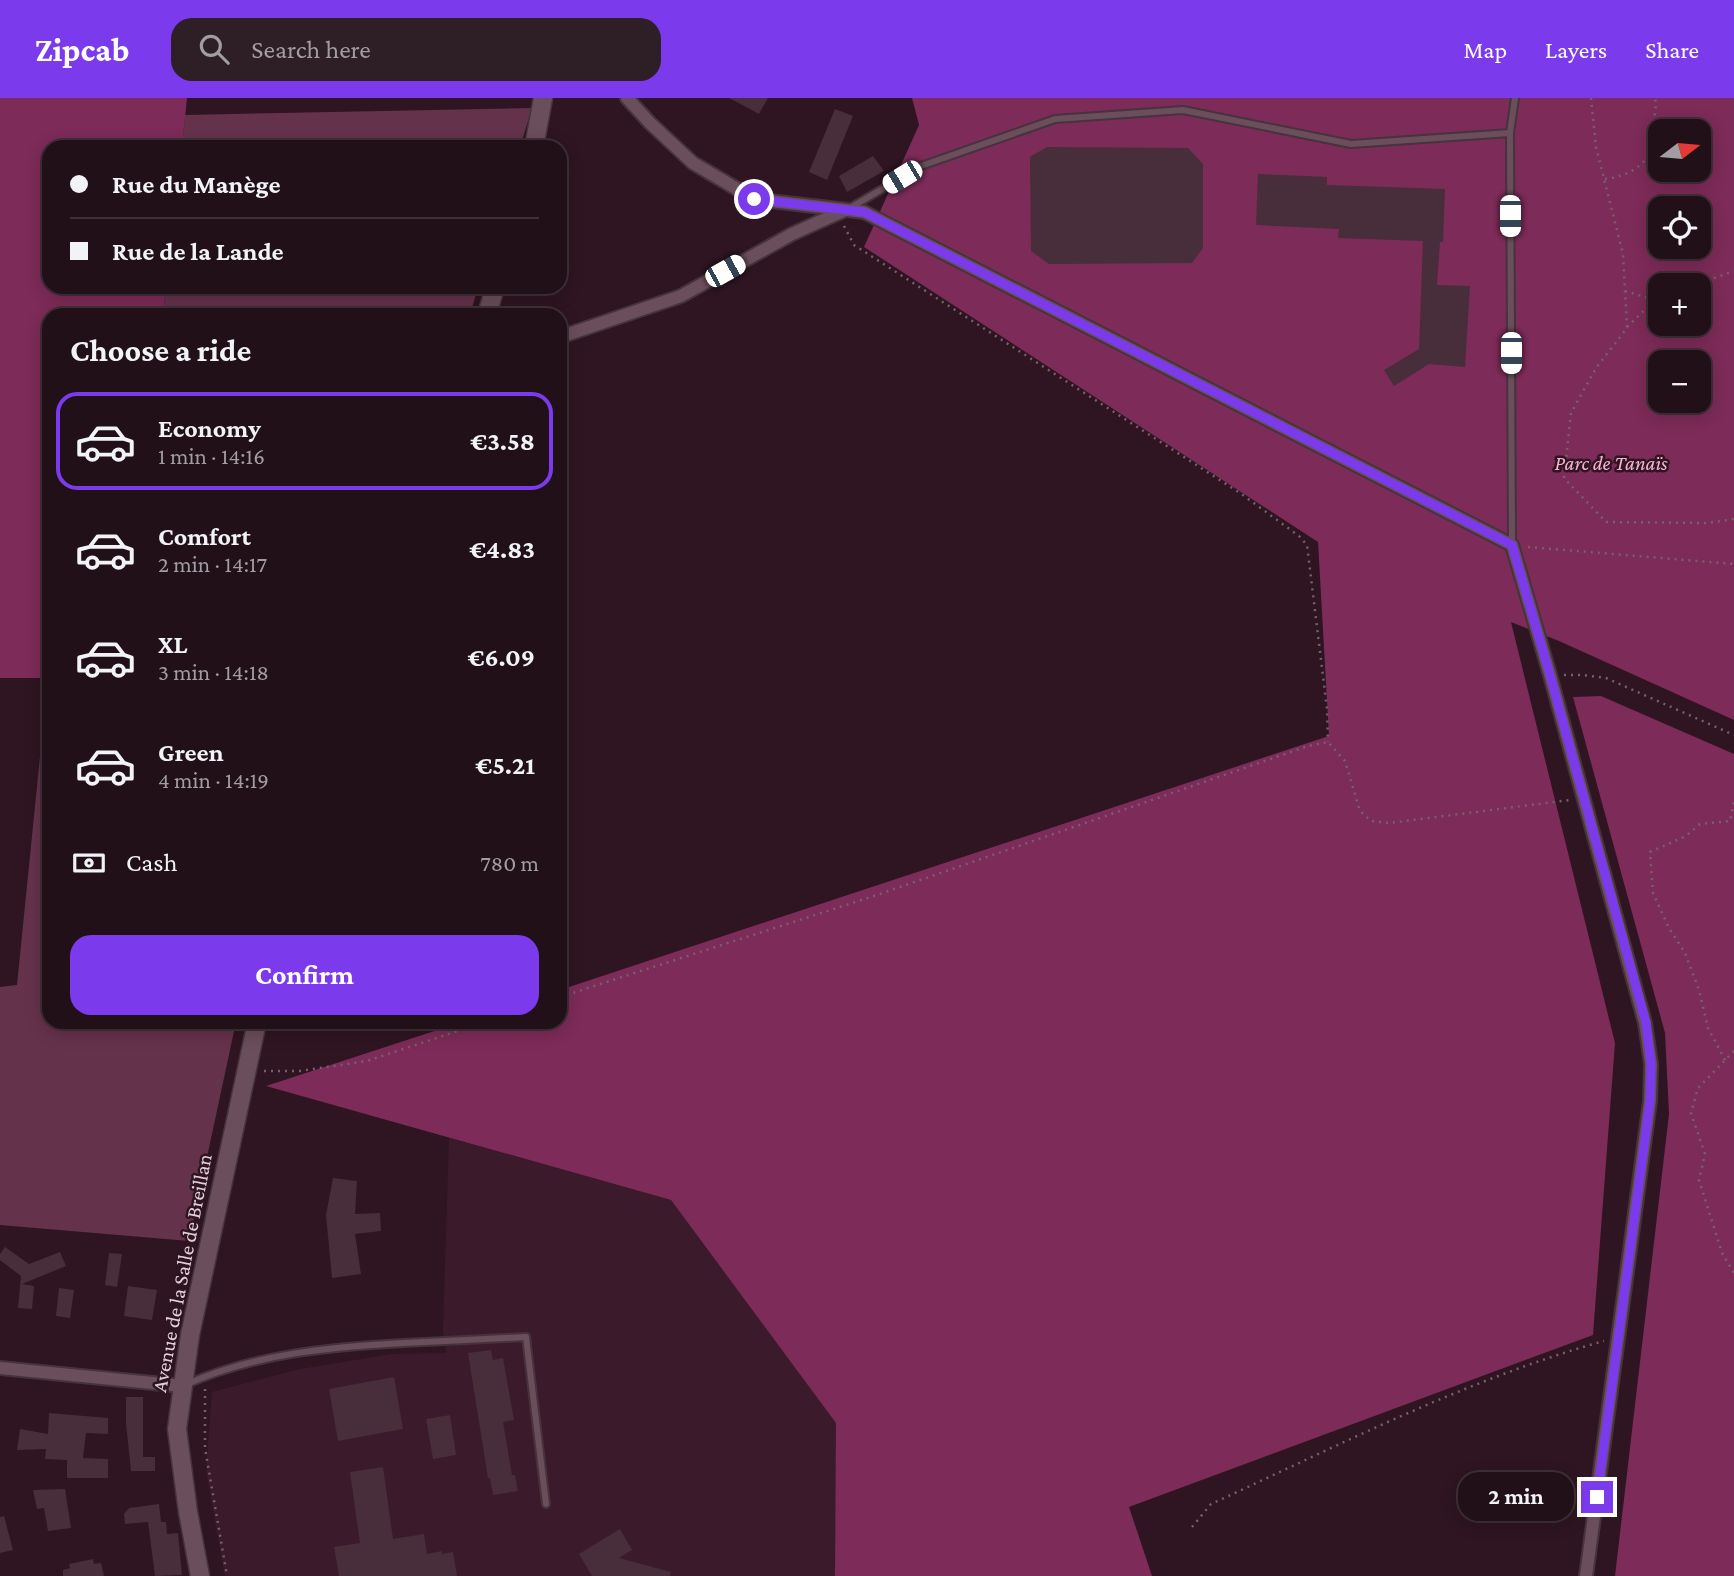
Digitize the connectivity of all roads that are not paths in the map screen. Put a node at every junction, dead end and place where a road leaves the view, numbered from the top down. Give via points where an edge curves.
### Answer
1 (543, 98) edge
2 (627, 98) edge
3 (1515, 98) edge
4 (1510, 133) junction
5 (535, 140) edge
6 (842, 212) junction
7 (567, 335) edge
8 (1512, 545) junction
9 (255, 1029) edge
10 (0, 1368) edge
11 (183, 1386) junction
12 (546, 1504) dead end
13 (200, 1576) edge
14 (1586, 1576) edge

1 - 5 street
2 - 6 street via 693,163 754,199
3 - 4 lane
4 - 6 lane via 1351,144 1183,110 1055,119 921,166
4 - 8 lane
6 - 7 street via 792,234 681,296
6 - 8 street via 864,212
8 - 14 street via 1646,1023 1651,1064 1650,1101
9 - 11 street, Avenue de la Salle de Breillan via 192,1322
10 - 11 street
11 - 12 lane via 287,1354 345,1346 526,1337
11 - 13 street, Avenue de la Salle de Breillan via 177,1429

